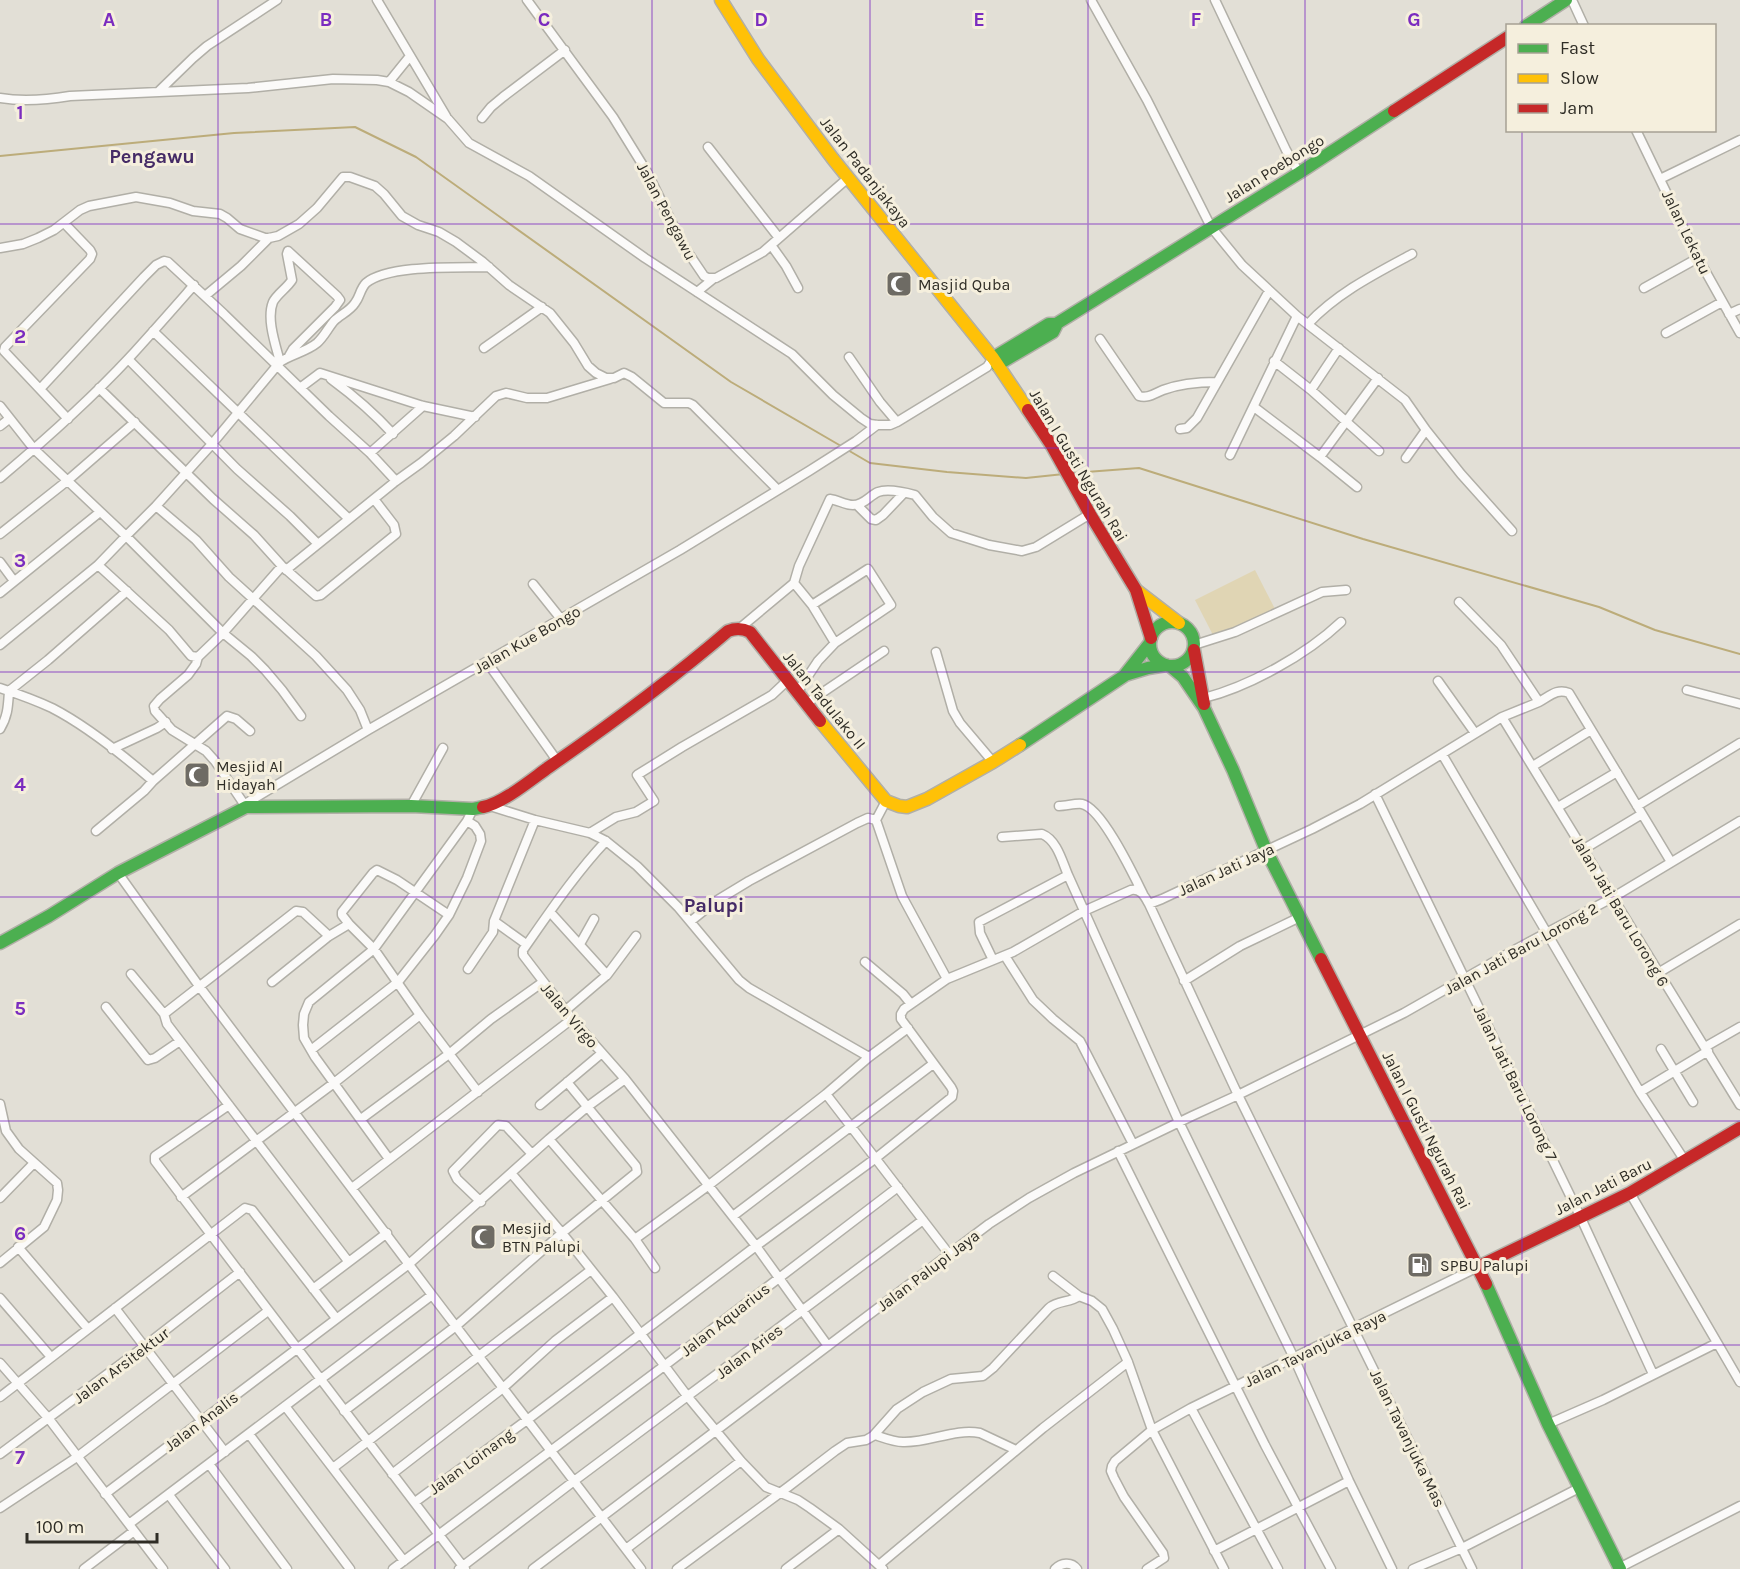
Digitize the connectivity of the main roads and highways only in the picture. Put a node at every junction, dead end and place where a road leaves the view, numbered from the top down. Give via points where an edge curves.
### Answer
1 (721, 0) edge
2 (1566, 0) edge
3 (1529, 24) edge
4 (1506, 38) edge
5 (992, 363) junction
6 (1136, 590) junction
7 (1179, 623) junction
8 (1151, 640) junction
9 (1194, 648) junction
10 (1168, 666) junction
11 (1124, 676) junction
12 (1204, 703) junction
13 (0, 943) edge
14 (1740, 1128) edge
15 (1478, 1267) junction
16 (1619, 1568) edge

1 - 5 main road, Jalan Padanjakaya via 758,59
2 - 3 main road
4 - 5 main road, Jalan Poebongo via 1299,173 1056,324 1049,324
5 - 6 main road, Jalan I Gusti Ngurah Rai via 1052,446
6 - 7 main road, Jalan I Gusti Ngurah Rai
6 - 8 main road, Jalan I Gusti Ngurah Rai
7 - 8 main road via 1165,623
7 - 9 main road via 1190,631
8 - 10 main road via 1153,654
8 - 11 main road
9 - 10 main road via 1182,664
9 - 12 main road, Jalan I Gusti Ngurah Rai
10 - 11 main road
10 - 12 main road, Jalan I Gusti Ngurah Rai via 1183,677
11 - 13 main road, Jalan Tadulako II via 993,762 916,805 899,806 886,801 874,788 750,632 740,628 728,632 558,762 490,806 473,809 246,805 118,873
12 - 15 main road, Jalan I Gusti Ngurah Rai via 1266,850
14 - 15 main road, Jalan Jati Baru via 1630,1192
15 - 16 main road, Jalan I Gusti Ngurah Rai via 1548,1424

